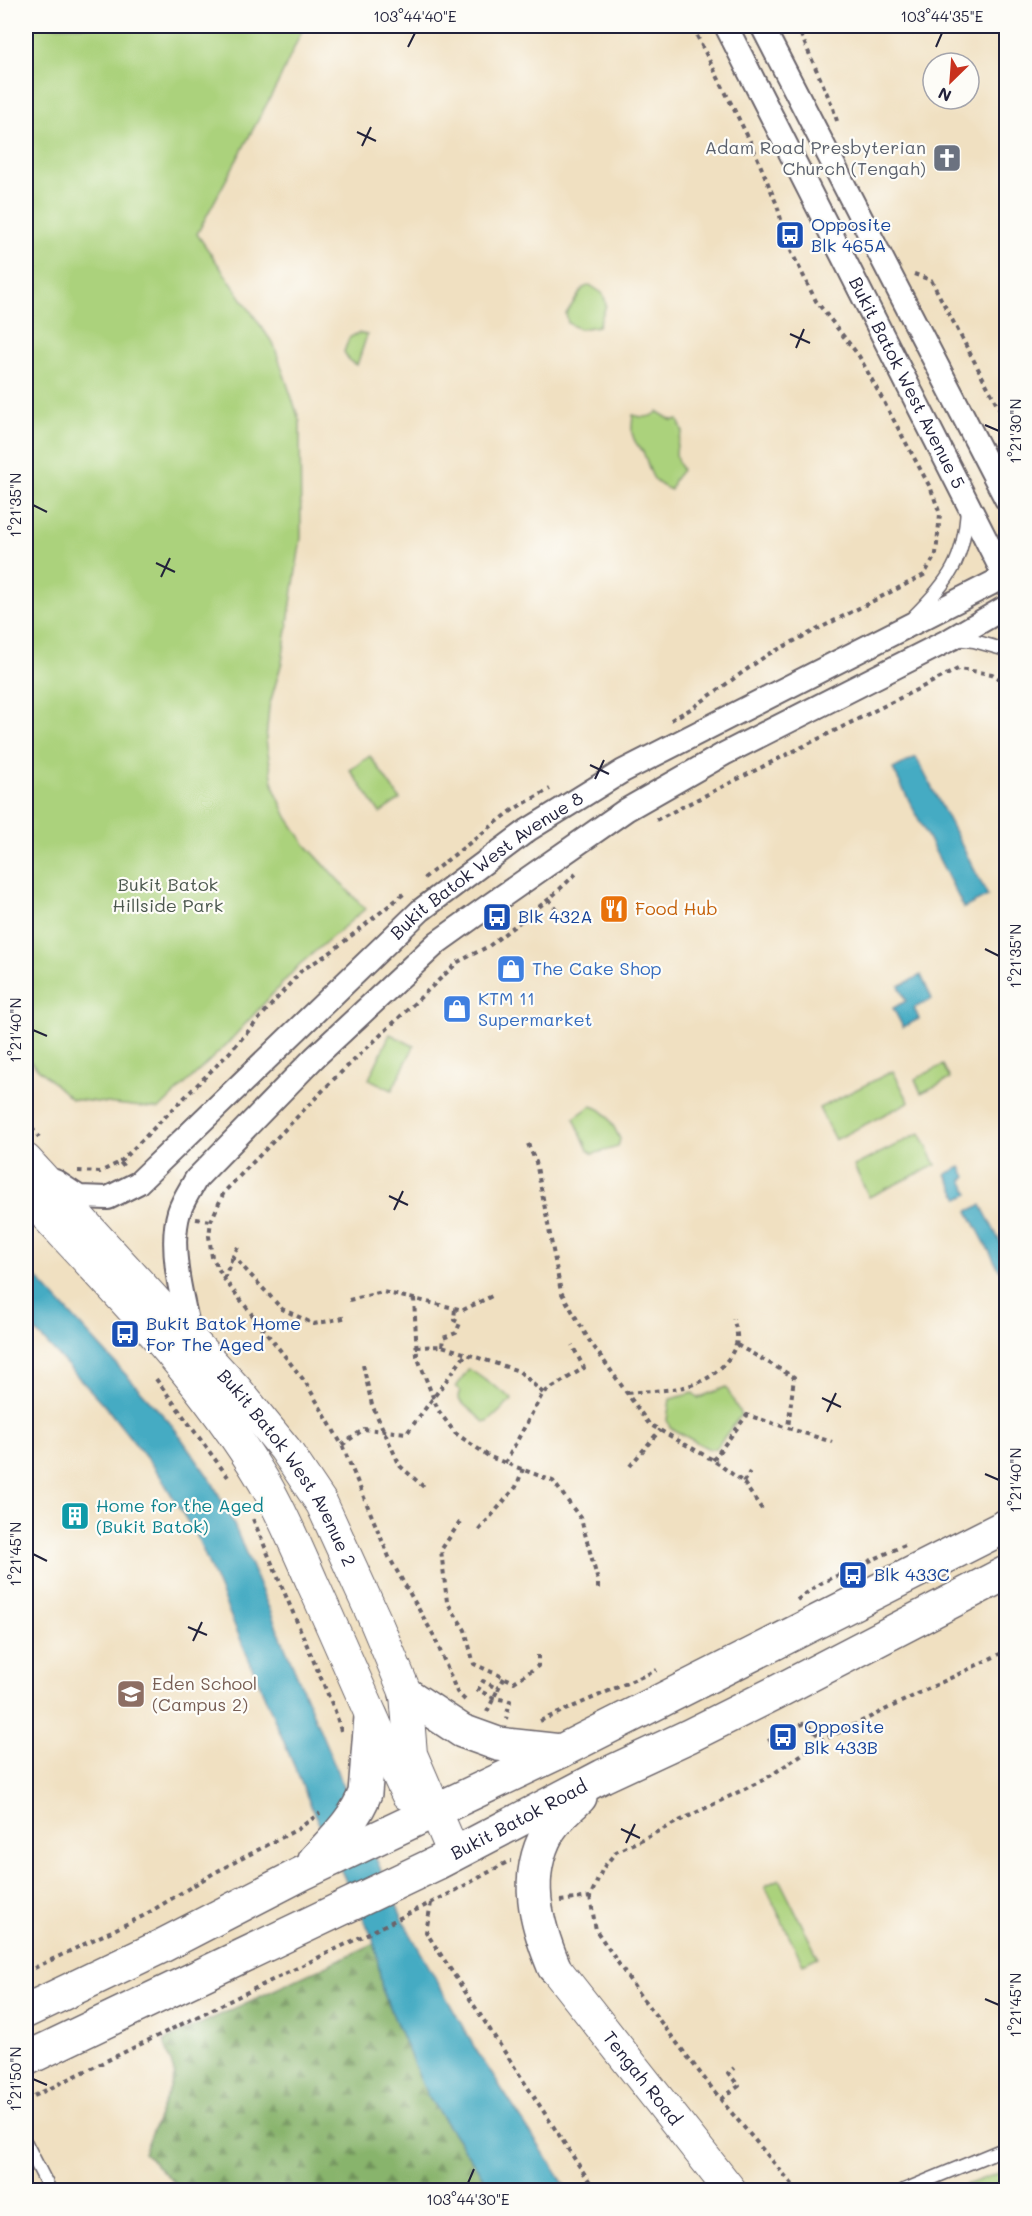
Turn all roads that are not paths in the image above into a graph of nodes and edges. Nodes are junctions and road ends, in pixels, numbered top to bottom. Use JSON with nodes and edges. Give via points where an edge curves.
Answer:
{"nodes":[{"id":1,"x":726,"y":26,"type":"edge"},
{"id":2,"x":762,"y":26,"type":"edge"},
{"id":3,"x":988,"y":463,"type":"junction"},
{"id":4,"x":1006,"y":480,"type":"edge"},
{"id":5,"x":1006,"y":499,"type":"edge"},
{"id":6,"x":968,"y":502,"type":"junction"},
{"id":7,"x":1006,"y":577,"type":"edge"},
{"id":8,"x":1006,"y":606,"type":"edge"},
{"id":9,"x":899,"y":632,"type":"junction"},
{"id":10,"x":951,"y":639,"type":"junction"},
{"id":11,"x":1006,"y":650,"type":"edge"},
{"id":12,"x":465,"y":878,"type":"junction"},
{"id":13,"x":487,"y":907,"type":"junction"},
{"id":14,"x":27,"y":1162,"type":"edge"},
{"id":15,"x":26,"y":1194,"type":"edge"},
{"id":16,"x":192,"y":1340,"type":"junction"},
{"id":17,"x":1006,"y":1526,"type":"edge"},
{"id":18,"x":1006,"y":1573,"type":"edge"},
{"id":19,"x":365,"y":1598,"type":"junction"},
{"id":20,"x":322,"y":1602,"type":"junction"},
{"id":21,"x":406,"y":1694,"type":"junction"},
{"id":22,"x":370,"y":1717,"type":"junction"},
{"id":23,"x":561,"y":1751,"type":"junction"},
{"id":24,"x":603,"y":1776,"type":"junction"},
{"id":25,"x":426,"y":1814,"type":"junction"},
{"id":26,"x":446,"y":1858,"type":"junction"},
{"id":27,"x":301,"y":1875,"type":"junction"},
{"id":28,"x":554,"y":1967,"type":"joint"},
{"id":29,"x":26,"y":2011,"type":"edge"},
{"id":30,"x":26,"y":2058,"type":"edge"},
{"id":31,"x":26,"y":2143,"type":"edge"},
{"id":32,"x":1006,"y":2148,"type":"edge"},
{"id":33,"x":50,"y":2190,"type":"edge"},
{"id":34,"x":730,"y":2190,"type":"edge"},
{"id":35,"x":904,"y":2190,"type":"edge"}],
"edges":[{"from":1,"to":6,"type":"street","name":"Bukit Batok West Avenue 5"},
{"from":2,"to":3,"type":"street","name":"Bukit Batok West Avenue 5"},
{"from":3,"to":4,"type":"lane"},
{"from":3,"to":5,"type":"street","name":"Bukit Batok West Avenue 5"},
{"from":6,"to":7,"type":"street","name":"Bukit Batok West Avenue 5"},
{"from":6,"to":9,"type":"lane","via":[[966,535],[952,573]]},
{"from":7,"to":9,"type":"street","name":"Bukit Batok West Avenue 8"},
{"from":8,"to":10,"type":"street","name":"Bukit Batok West Avenue 8"},
{"from":9,"to":12,"type":"street","name":"Bukit Batok West Avenue 8","via":[[623,771],[528,830]]},
{"from":10,"to":11,"type":"lane"},
{"from":10,"to":13,"type":"street","name":"Bukit Batok West Avenue 8","via":[[724,754],[636,804]]},
{"from":12,"to":13,"type":"street","via":[[460,891],[464,901],[473,907]]},
{"from":12,"to":14,"type":"street","name":"Bukit Batok West Avenue 8","via":[[421,910],[138,1183],[108,1198],[79,1197]]},
{"from":13,"to":16,"type":"street","name":"Bukit Batok West Avenue 8","via":[[438,942],[314,1058],[196,1179],[178,1215],[175,1259]]},
{"from":14,"to":16,"type":"main road","name":"Bukit Batok West Avenue 2"},
{"from":15,"to":20,"type":"main road","name":"Bukit Batok West Avenue 2","via":[[214,1405],[264,1481]]},
{"from":16,"to":19,"type":"main road","name":"Bukit Batok West Avenue 2","via":[[285,1449],[322,1504]]},
{"from":17,"to":23,"type":"main road"},
{"from":18,"to":24,"type":"main road","name":"Bukit Batok Road","via":[[775,1693]]},
{"from":19,"to":20,"type":"main road","name":"Bukit Batok West Avenue 2","via":[[362,1612],[346,1622],[333,1616]]},
{"from":19,"to":21,"type":"main road","name":"Bukit Batok West Avenue 2"},
{"from":20,"to":22,"type":"main road","name":"Bukit Batok West Avenue 2"},
{"from":21,"to":23,"type":"main road","via":[[462,1731],[498,1744]]},
{"from":21,"to":25,"type":"main road","name":"Bukit Batok West Avenue 2","via":[[411,1754]]},
{"from":22,"to":25,"type":"main road","name":"Bukit Batok West Avenue 2"},
{"from":22,"to":27,"type":"main road","via":[[361,1804],[346,1827]]},
{"from":23,"to":25,"type":"main road"},
{"from":24,"to":26,"type":"main road","name":"Bukit Batok Road"},
{"from":24,"to":28,"type":"main road","via":[[555,1822],[540,1851],[534,1906]]},
{"from":25,"to":26,"type":"main road","name":"Bukit Batok West Avenue 2"},
{"from":25,"to":27,"type":"main road"},
{"from":26,"to":30,"type":"main road","name":"Bukit Batok Road"},
{"from":27,"to":29,"type":"main road"},
{"from":28,"to":34,"type":"main road","name":"Tengah Road"},
{"from":31,"to":33,"type":"lane"},
{"from":32,"to":35,"type":"lane"}]}
